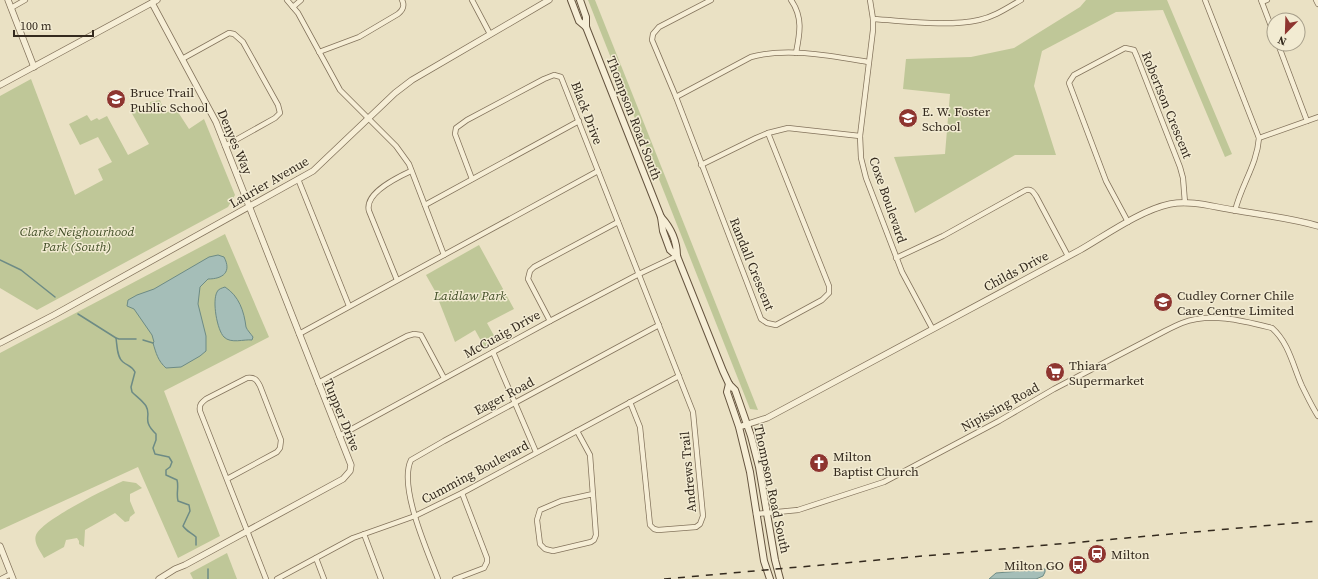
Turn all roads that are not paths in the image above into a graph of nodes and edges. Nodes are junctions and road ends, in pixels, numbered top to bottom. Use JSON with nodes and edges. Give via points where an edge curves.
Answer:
{"nodes":[{"id":1,"x":8,"y":0,"type":"edge"},
{"id":2,"x":25,"y":0,"type":"edge"},
{"id":3,"x":287,"y":0,"type":"edge"},
{"id":4,"x":301,"y":0,"type":"edge"},
{"id":5,"x":402,"y":0,"type":"edge"},
{"id":6,"x":472,"y":0,"type":"edge"},
{"id":7,"x":549,"y":0,"type":"edge"},
{"id":8,"x":571,"y":0,"type":"edge"},
{"id":9,"x":580,"y":0,"type":"edge"},
{"id":10,"x":711,"y":0,"type":"edge"},
{"id":11,"x":790,"y":0,"type":"edge"},
{"id":12,"x":870,"y":0,"type":"edge"},
{"id":13,"x":1021,"y":0,"type":"edge"},
{"id":14,"x":1205,"y":0,"type":"edge"},
{"id":15,"x":1268,"y":0,"type":"edge"},
{"id":16,"x":1316,"y":0,"type":"edge"},
{"id":17,"x":155,"y":1,"type":"edge"},
{"id":18,"x":1261,"y":1,"type":"edge"},
{"id":19,"x":1318,"y":4,"type":"edge"},
{"id":20,"x":11,"y":8,"type":"junction"},
{"id":21,"x":293,"y":8,"type":"junction"},
{"id":22,"x":1266,"y":14,"type":"edge"},
{"id":23,"x":873,"y":19,"type":"junction"},
{"id":24,"x":586,"y":27,"type":"junction"},
{"id":25,"x":490,"y":34,"type":"junction"},
{"id":26,"x":319,"y":52,"type":"junction"},
{"id":27,"x":1281,"y":52,"type":"edge"},
{"id":28,"x":796,"y":53,"type":"junction"},
{"id":29,"x":182,"y":58,"type":"junction"},
{"id":30,"x":868,"y":62,"type":"junction"},
{"id":31,"x":34,"y":67,"type":"junction"},
{"id":32,"x":0,"y":85,"type":"edge"},
{"id":33,"x":676,"y":96,"type":"junction"},
{"id":34,"x":1318,"y":117,"type":"edge"},
{"id":35,"x":369,"y":119,"type":"junction"},
{"id":36,"x":579,"y":121,"type":"junction"},
{"id":37,"x":1307,"y":121,"type":"junction"},
{"id":38,"x":768,"y":133,"type":"junction"},
{"id":39,"x":860,"y":136,"type":"junction"},
{"id":40,"x":1259,"y":138,"type":"junction"},
{"id":41,"x":225,"y":146,"type":"junction"},
{"id":42,"x":701,"y":165,"type":"junction"},
{"id":43,"x":411,"y":170,"type":"junction"},
{"id":44,"x":598,"y":171,"type":"junction"},
{"id":45,"x":298,"y":179,"type":"junction"},
{"id":46,"x":472,"y":179,"type":"junction"},
{"id":47,"x":1185,"y":203,"type":"junction"},
{"id":48,"x":425,"y":205,"type":"junction"},
{"id":49,"x":249,"y":206,"type":"junction"},
{"id":50,"x":1235,"y":211,"type":"junction"},
{"id":51,"x":618,"y":222,"type":"junction"},
{"id":52,"x":1128,"y":222,"type":"junction"},
{"id":53,"x":1318,"y":226,"type":"edge"},
{"id":54,"x":444,"y":255,"type":"junction"},
{"id":55,"x":677,"y":256,"type":"junction"},
{"id":56,"x":1068,"y":256,"type":"junction"},
{"id":57,"x":896,"y":258,"type":"junction"},
{"id":58,"x":639,"y":274,"type":"junction"},
{"id":59,"x":397,"y":280,"type":"junction"},
{"id":60,"x":349,"y":306,"type":"junction"},
{"id":61,"x":550,"y":321,"type":"junction"},
{"id":62,"x":659,"y":325,"type":"junction"},
{"id":63,"x":932,"y":328,"type":"junction"},
{"id":64,"x":299,"y":334,"type":"junction"},
{"id":65,"x":0,"y":343,"type":"edge"},
{"id":66,"x":494,"y":352,"type":"junction"},
{"id":67,"x":679,"y":376,"type":"junction"},
{"id":68,"x":444,"y":378,"type":"junction"},
{"id":69,"x":318,"y":383,"type":"junction"},
{"id":70,"x":729,"y":384,"type":"junction"},
{"id":71,"x":630,"y":402,"type":"junction"},
{"id":72,"x":515,"y":403,"type":"junction"},
{"id":73,"x":1318,"y":416,"type":"edge"},
{"id":74,"x":748,"y":425,"type":"junction"},
{"id":75,"x":739,"y":427,"type":"junction"},
{"id":76,"x":577,"y":431,"type":"junction"},
{"id":77,"x":339,"y":436,"type":"junction"},
{"id":78,"x":536,"y":452,"type":"junction"},
{"id":79,"x":227,"y":479,"type":"junction"},
{"id":80,"x":462,"y":493,"type":"junction"},
{"id":81,"x":593,"y":494,"type":"junction"},
{"id":82,"x":756,"y":514,"type":"junction"},
{"id":83,"x":767,"y":514,"type":"junction"},
{"id":84,"x":415,"y":516,"type":"junction"},
{"id":85,"x":247,"y":531,"type":"junction"},
{"id":86,"x":364,"y":534,"type":"junction"},
{"id":87,"x":0,"y":546,"type":"edge"},
{"id":88,"x":316,"y":558,"type":"junction"},
{"id":89,"x":12,"y":576,"type":"edge"},
{"id":90,"x":1,"y":579,"type":"edge"},
{"id":91,"x":159,"y":579,"type":"edge"},
{"id":92,"x":266,"y":579,"type":"edge"},
{"id":93,"x":277,"y":579,"type":"edge"},
{"id":94,"x":324,"y":579,"type":"edge"},
{"id":95,"x":381,"y":579,"type":"edge"},
{"id":96,"x":438,"y":579,"type":"edge"},
{"id":97,"x":455,"y":579,"type":"edge"},
{"id":98,"x":770,"y":579,"type":"edge"},
{"id":99,"x":780,"y":579,"type":"edge"}],
"edges":[{"from":1,"to":20,"type":"street"},
{"from":2,"to":20,"type":"street"},
{"from":3,"to":21,"type":"street"},
{"from":4,"to":21,"type":"street"},
{"from":5,"to":26,"type":"street","via":[[403,9],[398,14],[358,37]]},
{"from":6,"to":25,"type":"street"},
{"from":7,"to":25,"type":"street","name":"Laurier Avenue"},
{"from":8,"to":24,"type":"main road","name":"Thompson Road South","via":[[579,21]]},
{"from":9,"to":24,"type":"main road","name":"Thompson Road South","via":[[586,17]]},
{"from":10,"to":33,"type":"street","name":"Randall Crescent","via":[[660,27],[653,34],[654,46]]},
{"from":11,"to":28,"type":"street","via":[[798,12],[799,20]]},
{"from":12,"to":23,"type":"street","name":"Coxe Boulevard"},
{"from":13,"to":23,"type":"street","via":[[979,20],[942,22]]},
{"from":14,"to":40,"type":"street"},
{"from":15,"to":18,"type":"street"},
{"from":16,"to":19,"type":"street"},
{"from":17,"to":29,"type":"street","name":"Denyes Way"},
{"from":17,"to":31,"type":"street"},
{"from":18,"to":22,"type":"street"},
{"from":20,"to":31,"type":"street"},
{"from":21,"to":26,"type":"street"},
{"from":23,"to":30,"type":"street","name":"Coxe Boulevard"},
{"from":24,"to":55,"type":"main road","name":"Thompson Road South","via":[[661,217],[670,250]]},
{"from":25,"to":35,"type":"street","name":"Laurier Avenue","via":[[412,80],[394,93]]},
{"from":26,"to":35,"type":"street","via":[[340,90]]},
{"from":27,"to":37,"type":"street"},
{"from":28,"to":30,"type":"street"},
{"from":28,"to":33,"type":"street","via":[[764,53],[751,57]]},
{"from":29,"to":41,"type":"street","name":"Denyes Way","via":[[216,122]]},
{"from":29,"to":41,"type":"street","via":[[229,33],[234,34],[248,49],[278,105],[280,113],[275,118]]},
{"from":30,"to":39,"type":"street","name":"Coxe Boulevard"},
{"from":31,"to":32,"type":"street"},
{"from":33,"to":42,"type":"street","name":"Randall Crescent"},
{"from":34,"to":37,"type":"street"},
{"from":35,"to":43,"type":"street","via":[[400,152]]},
{"from":35,"to":45,"type":"street","name":"Laurier Avenue","via":[[313,171]]},
{"from":36,"to":44,"type":"street","name":"Black Drive"},
{"from":36,"to":46,"type":"street"},
{"from":36,"to":46,"type":"street","name":"Black Drive","via":[[561,77],[554,75],[537,82],[456,128],[455,134]]},
{"from":37,"to":40,"type":"street"},
{"from":38,"to":39,"type":"street","via":[[788,128]]},
{"from":38,"to":42,"type":"street"},
{"from":38,"to":42,"type":"street","name":"Randall Crescent","via":[[829,286],[829,293],[822,300],[776,325],[767,324],[761,319]]},
{"from":39,"to":57,"type":"street","name":"Coxe Boulevard","via":[[861,158],[866,178]]},
{"from":40,"to":50,"type":"street","via":[[1257,157]]},
{"from":41,"to":49,"type":"street","name":"Denyes Way"},
{"from":43,"to":48,"type":"street"},
{"from":43,"to":59,"type":"street","via":[[389,182],[368,204]]},
{"from":44,"to":51,"type":"street","name":"Black Drive"},
{"from":44,"to":54,"type":"street"},
{"from":45,"to":49,"type":"street","name":"Laurier Avenue"},
{"from":45,"to":60,"type":"street"},
{"from":46,"to":48,"type":"street"},
{"from":47,"to":50,"type":"street","name":"Childs Drive"},
{"from":47,"to":52,"type":"street","name":"Childs Drive","via":[[1157,208]]},
{"from":47,"to":52,"type":"street","name":"Robertson Crescent","via":[[1180,167],[1136,54],[1134,50],[1125,48],[1074,76],[1069,84],[1106,181]]},
{"from":48,"to":54,"type":"street"},
{"from":49,"to":64,"type":"street","name":"Tupper Drive"},
{"from":49,"to":65,"type":"street","name":"Laurier Avenue"},
{"from":50,"to":53,"type":"street","name":"Childs Drive","via":[[1298,220]]},
{"from":51,"to":58,"type":"street","name":"Black Drive"},
{"from":51,"to":61,"type":"street","via":[[530,271],[528,279]]},
{"from":52,"to":56,"type":"street","name":"Childs Drive"},
{"from":54,"to":59,"type":"street"},
{"from":55,"to":58,"type":"street","name":"McCuaig Drive"},
{"from":55,"to":70,"type":"main road","name":"Thompson Road South"},
{"from":56,"to":57,"type":"street","via":[[1036,196],[1032,191],[1026,190],[943,236]]},
{"from":56,"to":63,"type":"street","name":"Childs Drive"},
{"from":57,"to":63,"type":"street","name":"Coxe Boulevard","via":[[909,288]]},
{"from":58,"to":61,"type":"street","name":"McCuaig Drive"},
{"from":58,"to":62,"type":"street","name":"Andrews Trail"},
{"from":59,"to":60,"type":"street"},
{"from":60,"to":64,"type":"street"},
{"from":61,"to":66,"type":"street","name":"McCuaig Drive"},
{"from":62,"to":67,"type":"street","name":"Andrews Trail"},
{"from":62,"to":72,"type":"street","name":"Eager Road"},
{"from":63,"to":74,"type":"street","name":"Childs Drive","via":[[767,418]]},
{"from":64,"to":69,"type":"street","name":"Tupper Drive"},
{"from":66,"to":68,"type":"street","name":"McCuaig Drive"},
{"from":66,"to":72,"type":"street"},
{"from":67,"to":71,"type":"street","name":"Cumming Boulevard"},
{"from":67,"to":71,"type":"street","name":"Andrews Trail","via":[[693,412],[703,516],[696,527],[658,530],[650,525],[640,427]]},
{"from":68,"to":69,"type":"street","via":[[421,335],[414,334]]},
{"from":68,"to":77,"type":"street","name":"McCuaig Drive"},
{"from":69,"to":77,"type":"street","name":"Tupper Drive"},
{"from":70,"to":74,"type":"main road","name":"Thompson Road South","via":[[735,390]]},
{"from":70,"to":75,"type":"main road","name":"Thompson Road South","via":[[727,392]]},
{"from":71,"to":76,"type":"street","name":"Cumming Boulevard"},
{"from":72,"to":78,"type":"street"},
{"from":72,"to":84,"type":"street","name":"Eager Road","via":[[411,460],[408,470],[409,498]]},
{"from":73,"to":83,"type":"street","name":"Nipissing Road","via":[[1302,386],[1289,352],[1272,328],[1227,319],[1199,319],[1165,331],[884,482],[798,510]]},
{"from":74,"to":75,"type":"street","name":"Childs Drive"},
{"from":74,"to":83,"type":"main road","name":"Thompson Road South"},
{"from":75,"to":82,"type":"main road","name":"Thompson Road South","via":[[750,472]]},
{"from":76,"to":78,"type":"street","name":"Cumming Boulevard"},
{"from":76,"to":81,"type":"street","via":[[590,455]]},
{"from":77,"to":85,"type":"street","name":"Tupper Drive","via":[[351,465],[347,475]]},
{"from":78,"to":80,"type":"street","name":"Cumming Boulevard"},
{"from":79,"to":79,"type":"street","via":[[280,448],[281,440],[254,378],[247,378],[212,396],[201,402],[199,407]]},
{"from":79,"to":85,"type":"street"},
{"from":80,"to":84,"type":"street","name":"Cumming Boulevard"},
{"from":80,"to":97,"type":"street","via":[[487,562],[484,568]]},
{"from":81,"to":81,"type":"street","via":[[561,501],[540,510],[537,520],[542,548],[553,551],[594,540],[596,535]]},
{"from":82,"to":83,"type":"street","name":"Nipissing Road"},
{"from":82,"to":98,"type":"main road","name":"Thompson Road South","via":[[764,561]]},
{"from":83,"to":99,"type":"main road","name":"Thompson Road South"},
{"from":84,"to":86,"type":"street","name":"Cumming Boulevard"},
{"from":84,"to":96,"type":"street"},
{"from":85,"to":91,"type":"street","name":"Tupper Drive"},
{"from":85,"to":92,"type":"street"},
{"from":86,"to":88,"type":"street","name":"Cumming Boulevard"},
{"from":86,"to":95,"type":"street"},
{"from":87,"to":89,"type":"street"},
{"from":88,"to":93,"type":"street","name":"Cumming Boulevard"},
{"from":88,"to":94,"type":"street"},
{"from":89,"to":90,"type":"street"}]}
